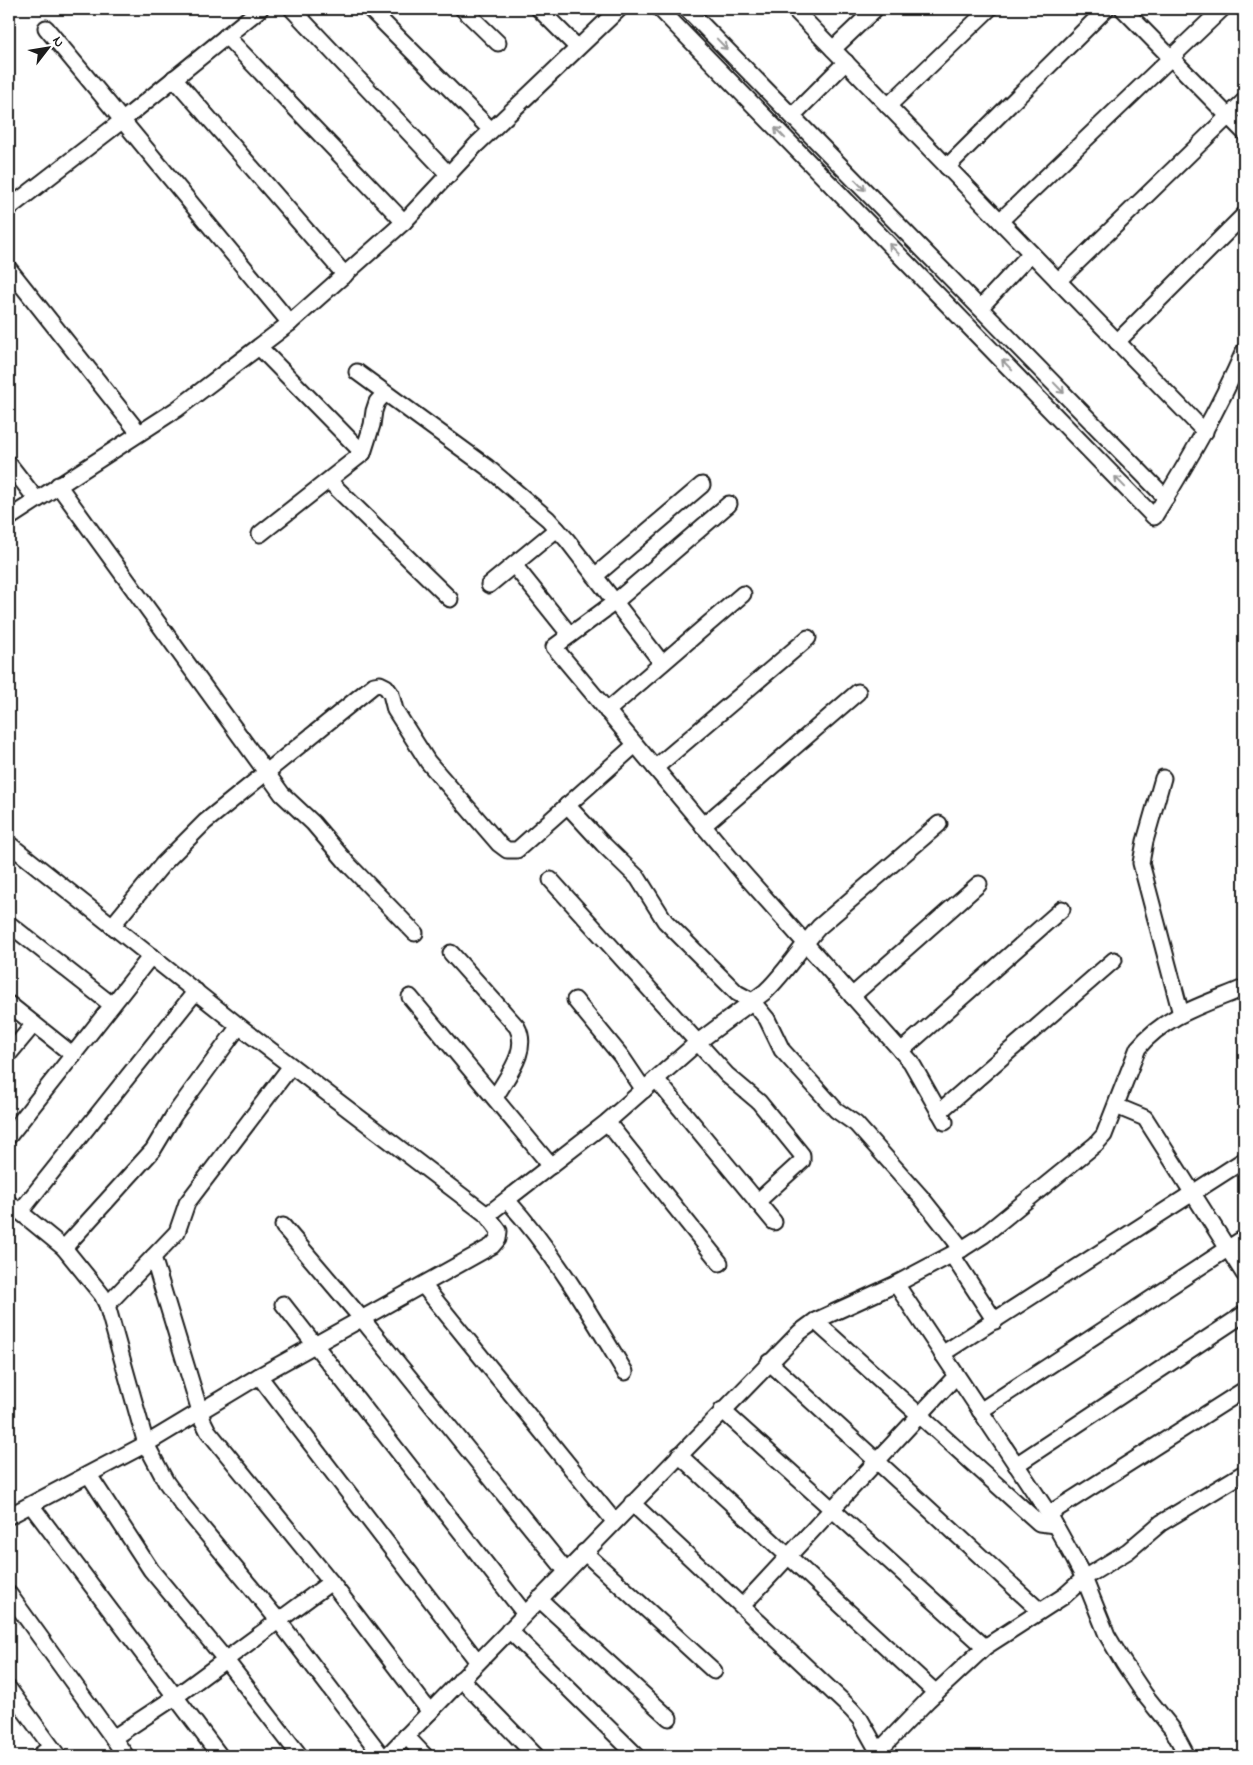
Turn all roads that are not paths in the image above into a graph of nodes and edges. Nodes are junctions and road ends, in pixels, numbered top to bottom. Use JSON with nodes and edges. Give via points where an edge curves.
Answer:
{"nodes":[{"id":1,"x":260,"y":9,"type":"edge"},
{"id":2,"x":292,"y":9,"type":"edge"},
{"id":3,"x":370,"y":9,"type":"edge"},
{"id":4,"x":463,"y":9,"type":"edge"},
{"id":5,"x":539,"y":9,"type":"edge"},
{"id":6,"x":619,"y":9,"type":"edge"},
{"id":7,"x":660,"y":9,"type":"edge"},
{"id":8,"x":687,"y":9,"type":"edge"},
{"id":9,"x":794,"y":9,"type":"edge"},
{"id":10,"x":875,"y":9,"type":"edge"},
{"id":11,"x":989,"y":9,"type":"edge"},
{"id":12,"x":1106,"y":9,"type":"edge"},
{"id":13,"x":1123,"y":9,"type":"edge"},
{"id":14,"x":1222,"y":9,"type":"edge"},
{"id":15,"x":46,"y":28,"type":"dead end"},
{"id":16,"x":226,"y":36,"type":"junction"},
{"id":17,"x":498,"y":43,"type":"dead end"},
{"id":18,"x":577,"y":48,"type":"junction"},
{"id":19,"x":833,"y":49,"type":"junction"},
{"id":20,"x":1171,"y":58,"type":"junction"},
{"id":21,"x":846,"y":62,"type":"junction"},
{"id":22,"x":174,"y":78,"type":"junction"},
{"id":23,"x":1244,"y":101,"type":"edge"},
{"id":24,"x":888,"y":106,"type":"junction"},
{"id":25,"x":792,"y":116,"type":"junction"},
{"id":26,"x":1228,"y":116,"type":"junction"},
{"id":27,"x":123,"y":120,"type":"junction"},
{"id":28,"x":491,"y":130,"type":"junction"},
{"id":29,"x":1244,"y":132,"type":"edge"},
{"id":30,"x":842,"y":167,"type":"junction"},
{"id":31,"x":947,"y":167,"type":"junction"},
{"id":32,"x":449,"y":175,"type":"junction"},
{"id":33,"x":828,"y":182,"type":"junction"},
{"id":34,"x":9,"y":208,"type":"edge"},
{"id":35,"x":1244,"y":215,"type":"edge"},
{"id":36,"x":1000,"y":221,"type":"junction"},
{"id":37,"x":404,"y":222,"type":"junction"},
{"id":38,"x":1031,"y":253,"type":"junction"},
{"id":39,"x":9,"y":269,"type":"edge"},
{"id":40,"x":345,"y":275,"type":"junction"},
{"id":41,"x":1058,"y":281,"type":"junction"},
{"id":42,"x":980,"y":308,"type":"junction"},
{"id":43,"x":290,"y":322,"type":"junction"},
{"id":44,"x":994,"y":322,"type":"junction"},
{"id":45,"x":980,"y":338,"type":"junction"},
{"id":46,"x":1117,"y":342,"type":"junction"},
{"id":47,"x":259,"y":347,"type":"junction"},
{"id":48,"x":1244,"y":351,"type":"edge"},
{"id":49,"x":357,"y":372,"type":"dead end"},
{"id":50,"x":385,"y":393,"type":"junction"},
{"id":51,"x":1205,"y":432,"type":"junction"},
{"id":52,"x":139,"y":433,"type":"junction"},
{"id":53,"x":363,"y":453,"type":"junction"},
{"id":54,"x":9,"y":464,"type":"edge"},
{"id":55,"x":329,"y":481,"type":"junction"},
{"id":56,"x":58,"y":485,"type":"junction"},
{"id":57,"x":702,"y":485,"type":"dead end"},
{"id":58,"x":1166,"y":498,"type":"junction"},
{"id":59,"x":36,"y":499,"type":"junction"},
{"id":60,"x":729,"y":504,"type":"dead end"},
{"id":61,"x":9,"y":518,"type":"edge"},
{"id":62,"x":557,"y":529,"type":"junction"},
{"id":63,"x":260,"y":534,"type":"dead end"},
{"id":64,"x":514,"y":565,"type":"junction"},
{"id":65,"x":595,"y":576,"type":"junction"},
{"id":66,"x":490,"y":585,"type":"dead end"},
{"id":67,"x":744,"y":594,"type":"dead end"},
{"id":68,"x":450,"y":599,"type":"dead end"},
{"id":69,"x":615,"y":602,"type":"junction"},
{"id":70,"x":570,"y":635,"type":"junction"},
{"id":71,"x":808,"y":638,"type":"dead end"},
{"id":72,"x":662,"y":663,"type":"junction"},
{"id":73,"x":858,"y":692,"type":"dead end"},
{"id":74,"x":607,"y":711,"type":"junction"},
{"id":75,"x":636,"y":745,"type":"junction"},
{"id":76,"x":655,"y":768,"type":"junction"},
{"id":77,"x":267,"y":772,"type":"junction"},
{"id":78,"x":1163,"y":778,"type":"dead end"},
{"id":79,"x":567,"y":805,"type":"junction"},
{"id":80,"x":939,"y":824,"type":"dead end"},
{"id":81,"x":703,"y":826,"type":"junction"},
{"id":82,"x":9,"y":844,"type":"edge"},
{"id":83,"x":551,"y":880,"type":"dead end"},
{"id":84,"x":979,"y":884,"type":"dead end"},
{"id":85,"x":1062,"y":909,"type":"dead end"},
{"id":86,"x":9,"y":924,"type":"edge"},
{"id":87,"x":112,"y":926,"type":"junction"},
{"id":88,"x":415,"y":932,"type":"dead end"},
{"id":89,"x":804,"y":943,"type":"junction"},
{"id":90,"x":451,"y":953,"type":"dead end"},
{"id":91,"x":151,"y":956,"type":"junction"},
{"id":92,"x":1114,"y":960,"type":"dead end"},
{"id":93,"x":1244,"y":988,"type":"edge"},
{"id":94,"x":196,"y":991,"type":"junction"},
{"id":95,"x":852,"y":996,"type":"junction"},
{"id":96,"x":410,"y":997,"type":"dead end"},
{"id":97,"x":575,"y":1000,"type":"dead end"},
{"id":98,"x":752,"y":1001,"type":"junction"},
{"id":99,"x":9,"y":1004,"type":"edge"},
{"id":100,"x":112,"y":1006,"type":"junction"},
{"id":101,"x":1181,"y":1014,"type":"junction"},
{"id":102,"x":34,"y":1024,"type":"junction"},
{"id":103,"x":239,"y":1026,"type":"junction"},
{"id":104,"x":698,"y":1042,"type":"junction"},
{"id":105,"x":901,"y":1051,"type":"junction"},
{"id":106,"x":9,"y":1054,"type":"edge"},
{"id":107,"x":73,"y":1055,"type":"junction"},
{"id":108,"x":291,"y":1066,"type":"junction"},
{"id":109,"x":656,"y":1079,"type":"junction"},
{"id":110,"x":644,"y":1090,"type":"junction"},
{"id":111,"x":494,"y":1098,"type":"junction"},
{"id":112,"x":1116,"y":1106,"type":"junction"},
{"id":113,"x":608,"y":1122,"type":"junction"},
{"id":114,"x":9,"y":1136,"type":"edge"},
{"id":115,"x":1244,"y":1160,"type":"edge"},
{"id":116,"x":551,"y":1166,"type":"junction"},
{"id":117,"x":1192,"y":1193,"type":"junction"},
{"id":118,"x":507,"y":1200,"type":"junction"},
{"id":119,"x":758,"y":1202,"type":"junction"},
{"id":120,"x":14,"y":1207,"type":"edge"},
{"id":121,"x":487,"y":1215,"type":"junction"},
{"id":122,"x":774,"y":1222,"type":"dead end"},
{"id":123,"x":283,"y":1226,"type":"dead end"},
{"id":124,"x":1244,"y":1238,"type":"edge"},
{"id":125,"x":64,"y":1248,"type":"junction"},
{"id":126,"x":1227,"y":1248,"type":"junction"},
{"id":127,"x":957,"y":1252,"type":"junction"},
{"id":128,"x":153,"y":1257,"type":"junction"},
{"id":129,"x":720,"y":1263,"type":"dead end"},
{"id":130,"x":1244,"y":1274,"type":"edge"},
{"id":131,"x":896,"y":1284,"type":"junction"},
{"id":132,"x":423,"y":1285,"type":"junction"},
{"id":133,"x":283,"y":1304,"type":"dead end"},
{"id":134,"x":107,"y":1305,"type":"junction"},
{"id":135,"x":1244,"y":1314,"type":"edge"},
{"id":136,"x":362,"y":1319,"type":"junction"},
{"id":137,"x":815,"y":1321,"type":"junction"},
{"id":138,"x":995,"y":1321,"type":"junction"},
{"id":139,"x":315,"y":1345,"type":"junction"},
{"id":140,"x":942,"y":1354,"type":"junction"},
{"id":141,"x":769,"y":1362,"type":"junction"},
{"id":142,"x":625,"y":1372,"type":"dead end"},
{"id":143,"x":259,"y":1376,"type":"junction"},
{"id":144,"x":956,"y":1376,"type":"junction"},
{"id":145,"x":1244,"y":1390,"type":"edge"},
{"id":146,"x":722,"y":1410,"type":"junction"},
{"id":147,"x":200,"y":1411,"type":"junction"},
{"id":148,"x":980,"y":1411,"type":"junction"},
{"id":149,"x":919,"y":1415,"type":"junction"},
{"id":150,"x":146,"y":1444,"type":"junction"},
{"id":151,"x":679,"y":1455,"type":"junction"},
{"id":152,"x":877,"y":1461,"type":"junction"},
{"id":153,"x":1016,"y":1465,"type":"junction"},
{"id":154,"x":1244,"y":1472,"type":"edge"},
{"id":155,"x":89,"y":1475,"type":"junction"},
{"id":156,"x":632,"y":1503,"type":"junction"},
{"id":157,"x":31,"y":1505,"type":"junction"},
{"id":158,"x":832,"y":1509,"type":"junction"},
{"id":159,"x":9,"y":1516,"type":"edge"},
{"id":160,"x":1052,"y":1520,"type":"junction"},
{"id":161,"x":614,"y":1521,"type":"junction"},
{"id":162,"x":584,"y":1552,"type":"junction"},
{"id":163,"x":788,"y":1556,"type":"junction"},
{"id":164,"x":566,"y":1571,"type":"junction"},
{"id":165,"x":1084,"y":1578,"type":"junction"},
{"id":166,"x":331,"y":1582,"type":"junction"},
{"id":167,"x":9,"y":1594,"type":"edge"},
{"id":168,"x":539,"y":1599,"type":"junction"},
{"id":169,"x":742,"y":1606,"type":"junction"},
{"id":170,"x":1040,"y":1611,"type":"junction"},
{"id":171,"x":525,"y":1614,"type":"junction"},
{"id":172,"x":278,"y":1620,"type":"junction"},
{"id":173,"x":508,"y":1630,"type":"junction"},
{"id":174,"x":985,"y":1647,"type":"junction"},
{"id":175,"x":225,"y":1659,"type":"junction"},
{"id":176,"x":478,"y":1662,"type":"junction"},
{"id":177,"x":714,"y":1671,"type":"dead end"},
{"id":178,"x":462,"y":1679,"type":"junction"},
{"id":179,"x":9,"y":1689,"type":"edge"},
{"id":180,"x":936,"y":1693,"type":"junction"},
{"id":181,"x":175,"y":1697,"type":"junction"},
{"id":182,"x":430,"y":1712,"type":"junction"},
{"id":183,"x":669,"y":1718,"type":"dead end"},
{"id":184,"x":406,"y":1736,"type":"junction"},
{"id":185,"x":113,"y":1738,"type":"junction"},
{"id":186,"x":55,"y":1752,"type":"edge"},
{"id":187,"x":876,"y":1754,"type":"edge"},
{"id":188,"x":39,"y":1756,"type":"edge"},
{"id":189,"x":126,"y":1756,"type":"edge"},
{"id":190,"x":220,"y":1756,"type":"edge"},
{"id":191,"x":300,"y":1756,"type":"edge"},
{"id":192,"x":382,"y":1756,"type":"edge"},
{"id":193,"x":387,"y":1756,"type":"edge"},
{"id":194,"x":425,"y":1756,"type":"edge"},
{"id":195,"x":536,"y":1756,"type":"edge"},
{"id":196,"x":637,"y":1756,"type":"edge"},
{"id":197,"x":1187,"y":1756,"type":"edge"}],
"edges":[{"from":1,"to":16,"type":"street"},
{"from":2,"to":32,"type":"street"},
{"from":3,"to":28,"type":"street"},
{"from":4,"to":17,"type":"street"},
{"from":5,"to":18,"type":"street"},
{"from":6,"to":18,"type":"street"},
{"from":33,"to":7,"type":"street","one_way":true},
{"from":8,"to":25,"type":"street","one_way":true},
{"from":9,"to":19,"type":"street"},
{"from":10,"to":19,"type":"street"},
{"from":11,"to":24,"type":"street"},
{"from":12,"to":31,"type":"street"},
{"from":13,"to":20,"type":"street"},
{"from":14,"to":20,"type":"street"},
{"from":15,"to":27,"type":"street"},
{"from":16,"to":22,"type":"street"},
{"from":16,"to":37,"type":"street"},
{"from":18,"to":28,"type":"street"},
{"from":19,"to":21,"type":"street"},
{"from":20,"to":26,"type":"street"},
{"from":20,"to":36,"type":"street"},
{"from":21,"to":24,"type":"street"},
{"from":21,"to":25,"type":"street"},
{"from":22,"to":27,"type":"street"},
{"from":22,"to":40,"type":"street"},
{"from":23,"to":26,"type":"street"},
{"from":24,"to":31,"type":"street"},
{"from":25,"to":30,"type":"street"},
{"from":26,"to":29,"type":"street"},
{"from":26,"to":41,"type":"street"},
{"from":27,"to":34,"type":"street"},
{"from":27,"to":43,"type":"street"},
{"from":28,"to":32,"type":"street"},
{"from":30,"to":33,"type":"street"},
{"from":30,"to":42,"type":"street","one_way":true},
{"from":31,"to":36,"type":"street"},
{"from":32,"to":37,"type":"street"},
{"from":45,"to":33,"type":"street","one_way":true},
{"from":35,"to":46,"type":"street"},
{"from":36,"to":38,"type":"street"},
{"from":37,"to":40,"type":"street"},
{"from":38,"to":41,"type":"street"},
{"from":38,"to":42,"type":"street"},
{"from":39,"to":52,"type":"street"},
{"from":40,"to":43,"type":"street"},
{"from":41,"to":46,"type":"street"},
{"from":42,"to":44,"type":"street"},
{"from":43,"to":47,"type":"street"},
{"from":44,"to":45,"type":"street"},
{"from":44,"to":58,"type":"street","one_way":true},
{"from":58,"to":45,"type":"street","one_way":true,"via":[[1154,517]]},
{"from":46,"to":51,"type":"street"},
{"from":47,"to":52,"type":"street","via":[[177,409]]},
{"from":47,"to":53,"type":"street"},
{"from":48,"to":51,"type":"street"},
{"from":49,"to":50,"type":"street"},
{"from":50,"to":53,"type":"street","via":[[377,402]]},
{"from":50,"to":62,"type":"street","via":[[487,467]]},
{"from":51,"to":58,"type":"street"},
{"from":52,"to":56,"type":"street"},
{"from":53,"to":55,"type":"street"},
{"from":54,"to":59,"type":"street"},
{"from":55,"to":63,"type":"street"},
{"from":55,"to":68,"type":"street"},
{"from":56,"to":59,"type":"street"},
{"from":56,"to":77,"type":"street"},
{"from":57,"to":65,"type":"street"},
{"from":59,"to":61,"type":"street"},
{"from":60,"to":69,"type":"street"},
{"from":62,"to":64,"type":"street"},
{"from":62,"to":65,"type":"street"},
{"from":64,"to":66,"type":"street"},
{"from":64,"to":70,"type":"street"},
{"from":65,"to":69,"type":"street"},
{"from":67,"to":72,"type":"street"},
{"from":69,"to":70,"type":"street"},
{"from":69,"to":72,"type":"street"},
{"from":70,"to":74,"type":"street","via":[[554,647]]},
{"from":71,"to":76,"type":"street"},
{"from":72,"to":74,"type":"street"},
{"from":73,"to":81,"type":"street"},
{"from":74,"to":75,"type":"street"},
{"from":75,"to":76,"type":"street"},
{"from":75,"to":79,"type":"street"},
{"from":76,"to":81,"type":"street"},
{"from":77,"to":79,"type":"street","via":[[374,685],[380,684],[386,686],[391,694],[395,710],[428,762],[507,850],[517,850]]},
{"from":77,"to":87,"type":"street","via":[[182,844]]},
{"from":77,"to":88,"type":"street","via":[[282,794]]},
{"from":78,"to":101,"type":"street","via":[[1141,863]]},
{"from":79,"to":98,"type":"street","via":[[638,878],[666,921],[737,993]]},
{"from":80,"to":89,"type":"street","via":[[819,926]]},
{"from":81,"to":89,"type":"street"},
{"from":82,"to":87,"type":"street"},
{"from":83,"to":104,"type":"street"},
{"from":84,"to":95,"type":"street"},
{"from":85,"to":105,"type":"street"},
{"from":86,"to":100,"type":"street"},
{"from":87,"to":91,"type":"street"},
{"from":89,"to":95,"type":"street"},
{"from":89,"to":98,"type":"street","via":[[775,982]]},
{"from":90,"to":111,"type":"street","via":[[521,1034],[520,1054]]},
{"from":91,"to":94,"type":"street"},
{"from":91,"to":100,"type":"street"},
{"from":92,"to":105,"type":"street","via":[[942,1117],[911,1062]]},
{"from":93,"to":101,"type":"street"},
{"from":94,"to":103,"type":"street"},
{"from":94,"to":120,"type":"street"},
{"from":95,"to":105,"type":"street"},
{"from":96,"to":111,"type":"street"},
{"from":97,"to":110,"type":"street"},
{"from":98,"to":104,"type":"street"},
{"from":98,"to":127,"type":"street","via":[[766,1019],[782,1050],[836,1110],[856,1124],[920,1196]]},
{"from":99,"to":102,"type":"street"},
{"from":100,"to":107,"type":"street"},
{"from":101,"to":112,"type":"street","via":[[1157,1028],[1138,1048]]},
{"from":102,"to":106,"type":"street"},
{"from":102,"to":107,"type":"street"},
{"from":103,"to":108,"type":"street"},
{"from":103,"to":125,"type":"street","via":[[152,1150]]},
{"from":104,"to":109,"type":"street"},
{"from":104,"to":119,"type":"street","via":[[727,1075],[759,1102],[802,1155],[802,1161],[796,1168]]},
{"from":107,"to":114,"type":"street"},
{"from":108,"to":121,"type":"street"},
{"from":108,"to":128,"type":"street","via":[[186,1203],[177,1232]]},
{"from":109,"to":110,"type":"street"},
{"from":109,"to":119,"type":"street"},
{"from":110,"to":113,"type":"street"},
{"from":111,"to":116,"type":"street"},
{"from":112,"to":117,"type":"street","via":[[1145,1118]]},
{"from":112,"to":127,"type":"street","via":[[1104,1135],[1096,1144],[984,1235]]},
{"from":113,"to":116,"type":"street"},
{"from":113,"to":129,"type":"street"},
{"from":115,"to":117,"type":"street"},
{"from":116,"to":118,"type":"street"},
{"from":117,"to":126,"type":"street"},
{"from":117,"to":138,"type":"street"},
{"from":118,"to":121,"type":"street"},
{"from":118,"to":142,"type":"street","via":[[558,1264]]},
{"from":119,"to":122,"type":"street"},
{"from":120,"to":125,"type":"street"},
{"from":121,"to":132,"type":"street","via":[[499,1231],[492,1246]]},
{"from":123,"to":136,"type":"street"},
{"from":124,"to":126,"type":"street"},
{"from":125,"to":134,"type":"street","via":[[102,1294]]},
{"from":126,"to":130,"type":"street"},
{"from":126,"to":148,"type":"street"},
{"from":127,"to":131,"type":"street"},
{"from":127,"to":138,"type":"street"},
{"from":128,"to":134,"type":"street"},
{"from":128,"to":147,"type":"street"},
{"from":131,"to":137,"type":"street"},
{"from":131,"to":140,"type":"street"},
{"from":132,"to":136,"type":"street"},
{"from":132,"to":161,"type":"street"},
{"from":133,"to":139,"type":"street"},
{"from":134,"to":150,"type":"street"},
{"from":135,"to":153,"type":"street"},
{"from":136,"to":139,"type":"street"},
{"from":136,"to":164,"type":"street"},
{"from":137,"to":141,"type":"street"},
{"from":137,"to":149,"type":"street"},
{"from":138,"to":140,"type":"street"},
{"from":139,"to":143,"type":"street"},
{"from":139,"to":171,"type":"street"},
{"from":140,"to":144,"type":"street"},
{"from":141,"to":146,"type":"street"},
{"from":141,"to":152,"type":"street"},
{"from":143,"to":147,"type":"street"},
{"from":143,"to":176,"type":"street"},
{"from":144,"to":148,"type":"street"},
{"from":144,"to":149,"type":"street"},
{"from":145,"to":160,"type":"street"},
{"from":146,"to":151,"type":"street"},
{"from":146,"to":158,"type":"street"},
{"from":147,"to":150,"type":"street"},
{"from":147,"to":166,"type":"street","via":[[208,1431]]},
{"from":148,"to":153,"type":"street"},
{"from":149,"to":152,"type":"street"},
{"from":149,"to":160,"type":"street","via":[[1038,1524]]},
{"from":150,"to":155,"type":"street"},
{"from":150,"to":172,"type":"street","via":[[182,1504]]},
{"from":151,"to":156,"type":"street"},
{"from":151,"to":163,"type":"street"},
{"from":152,"to":158,"type":"street"},
{"from":152,"to":170,"type":"street"},
{"from":153,"to":160,"type":"street"},
{"from":154,"to":165,"type":"street","via":[[1161,1523],[1122,1555]]},
{"from":155,"to":157,"type":"street"},
{"from":155,"to":175,"type":"street","via":[[151,1570]]},
{"from":156,"to":161,"type":"street"},
{"from":156,"to":169,"type":"street"},
{"from":157,"to":159,"type":"street"},
{"from":157,"to":181,"type":"street"},
{"from":158,"to":163,"type":"street"},
{"from":158,"to":174,"type":"street"},
{"from":160,"to":165,"type":"street"},
{"from":161,"to":162,"type":"street"},
{"from":162,"to":164,"type":"street"},
{"from":162,"to":177,"type":"street"},
{"from":163,"to":169,"type":"street"},
{"from":163,"to":180,"type":"street"},
{"from":164,"to":168,"type":"street"},
{"from":165,"to":170,"type":"street"},
{"from":165,"to":197,"type":"street","via":[[1107,1635],[1122,1662],[1173,1730]]},
{"from":166,"to":172,"type":"street"},
{"from":166,"to":182,"type":"street"},
{"from":167,"to":185,"type":"street"},
{"from":168,"to":171,"type":"street"},
{"from":168,"to":183,"type":"street"},
{"from":169,"to":187,"type":"street","via":[[851,1709],[860,1719]]},
{"from":170,"to":174,"type":"street"},
{"from":171,"to":173,"type":"street"},
{"from":172,"to":175,"type":"street"},
{"from":172,"to":192,"type":"street"},
{"from":173,"to":176,"type":"street"},
{"from":173,"to":196,"type":"street"},
{"from":174,"to":180,"type":"street"},
{"from":175,"to":181,"type":"street"},
{"from":175,"to":191,"type":"street"},
{"from":176,"to":178,"type":"street"},
{"from":178,"to":182,"type":"street"},
{"from":178,"to":195,"type":"street"},
{"from":179,"to":186,"type":"street"},
{"from":180,"to":187,"type":"street"},
{"from":181,"to":185,"type":"street"},
{"from":181,"to":190,"type":"street"},
{"from":182,"to":184,"type":"street"},
{"from":184,"to":193,"type":"street"},
{"from":184,"to":194,"type":"street"},
{"from":185,"to":189,"type":"street"},
{"from":186,"to":188,"type":"street"}]}
